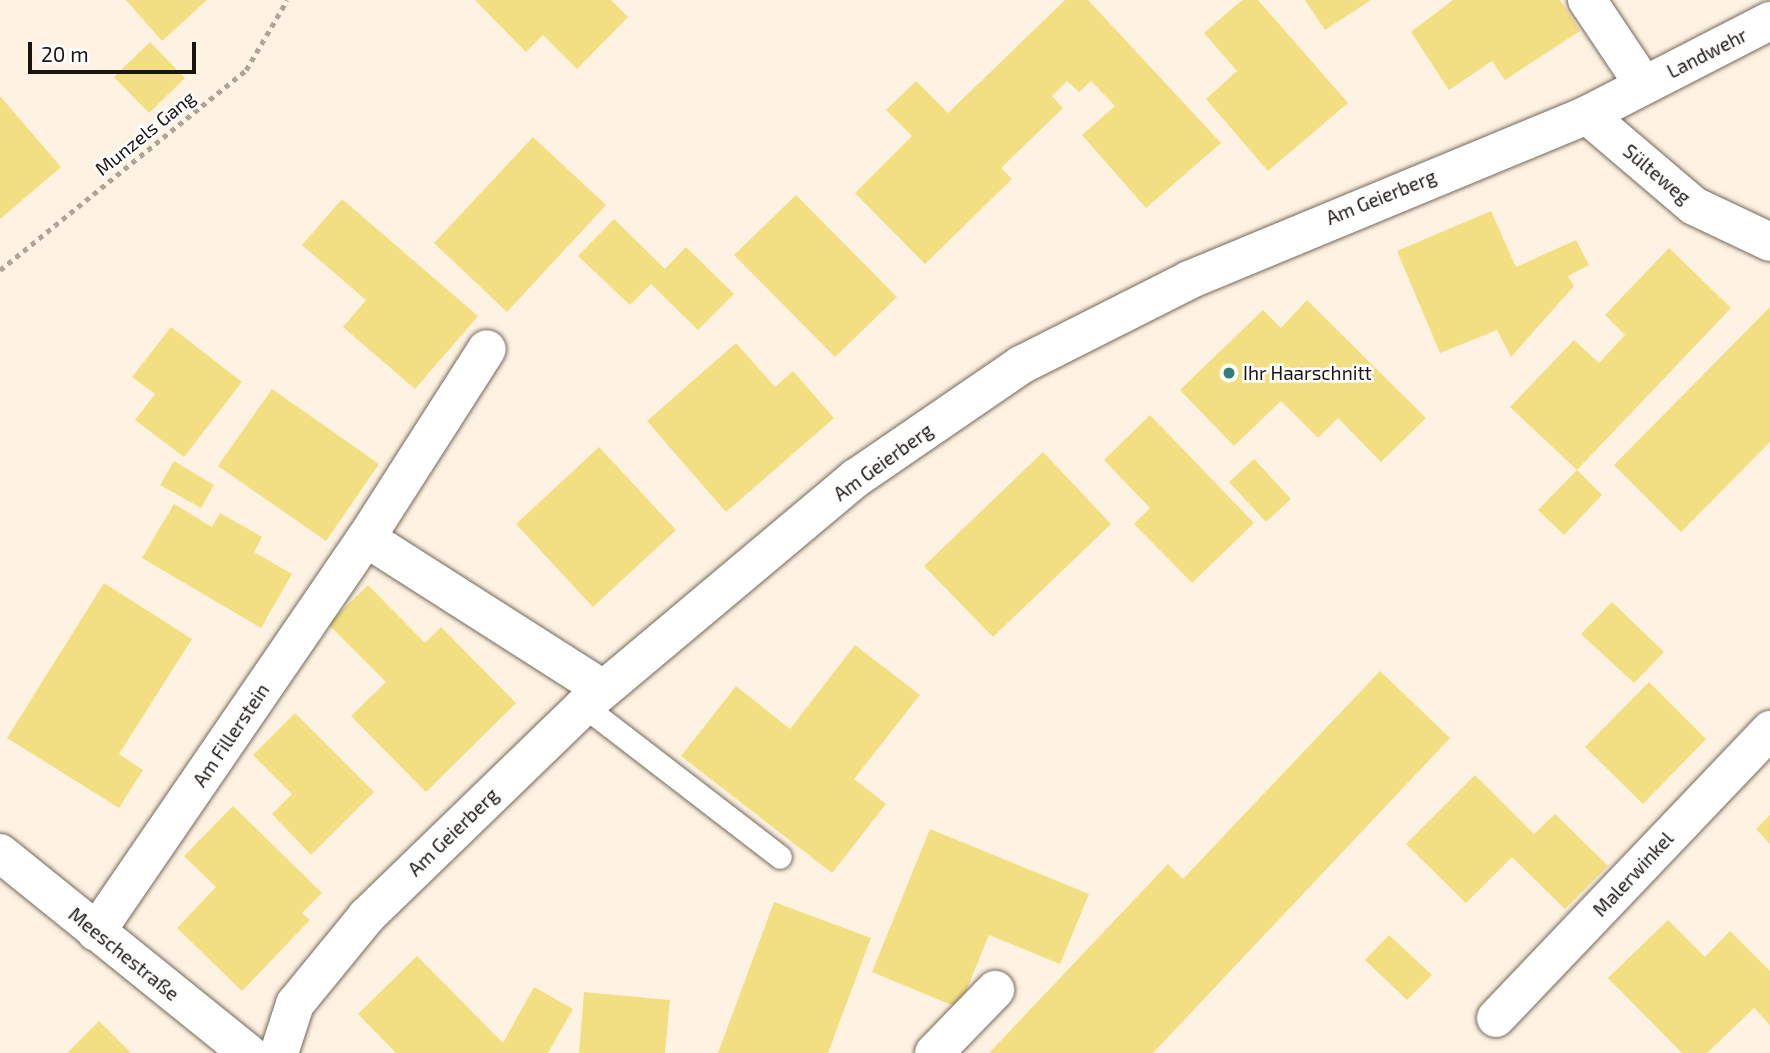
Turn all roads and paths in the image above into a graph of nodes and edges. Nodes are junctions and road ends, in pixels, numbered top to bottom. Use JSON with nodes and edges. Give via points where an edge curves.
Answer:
{"nodes":[{"id":1,"x":288,"y":0,"type":"edge"},
{"id":2,"x":1587,"y":0,"type":"edge"},
{"id":3,"x":1770,"y":21,"type":"edge"},
{"id":4,"x":1644,"y":85,"type":"junction"},
{"id":5,"x":1587,"y":115,"type":"junction"},
{"id":6,"x":1770,"y":242,"type":"edge"},
{"id":7,"x":0,"y":270,"type":"edge"},
{"id":8,"x":487,"y":349,"type":"dead end"},
{"id":9,"x":366,"y":538,"type":"junction"},
{"id":10,"x":594,"y":698,"type":"junction"},
{"id":11,"x":1770,"y":730,"type":"edge"},
{"id":12,"x":0,"y":853,"type":"edge"},
{"id":13,"x":780,"y":857,"type":"dead end"},
{"id":14,"x":96,"y":932,"type":"junction"},
{"id":15,"x":995,"y":990,"type":"dead end"},
{"id":16,"x":1496,"y":1018,"type":"dead end"},
{"id":17,"x":248,"y":1053,"type":"edge"},
{"id":18,"x":279,"y":1053,"type":"edge"},
{"id":19,"x":934,"y":1053,"type":"edge"}],
"edges":[{"from":1,"to":7,"type":"path","name":"Munzels Gang","via":[[246,69]]},
{"from":2,"to":4,"type":"street"},
{"from":3,"to":4,"type":"street","name":"Landwehr"},
{"from":4,"to":5,"type":"street","name":"Am Geierberg"},
{"from":5,"to":6,"type":"street","name":"Sülteweg","via":[[1694,206]]},
{"from":5,"to":10,"type":"street","name":"Am Geierberg","via":[[1241,256],[1021,365],[856,478]]},
{"from":8,"to":9,"type":"street","name":"Am Fillerstein"},
{"from":9,"to":10,"type":"street"},
{"from":9,"to":14,"type":"street","name":"Am Fillerstein"},
{"from":10,"to":13,"type":"lane"},
{"from":10,"to":18,"type":"street","name":"Am Geierberg","via":[[367,916],[295,1004]]},
{"from":11,"to":16,"type":"street","name":"Malerwinkel"},
{"from":12,"to":14,"type":"street","name":"Meeschestraße"},
{"from":14,"to":17,"type":"street","name":"Meeschestraße"},
{"from":15,"to":19,"type":"street"}]}
